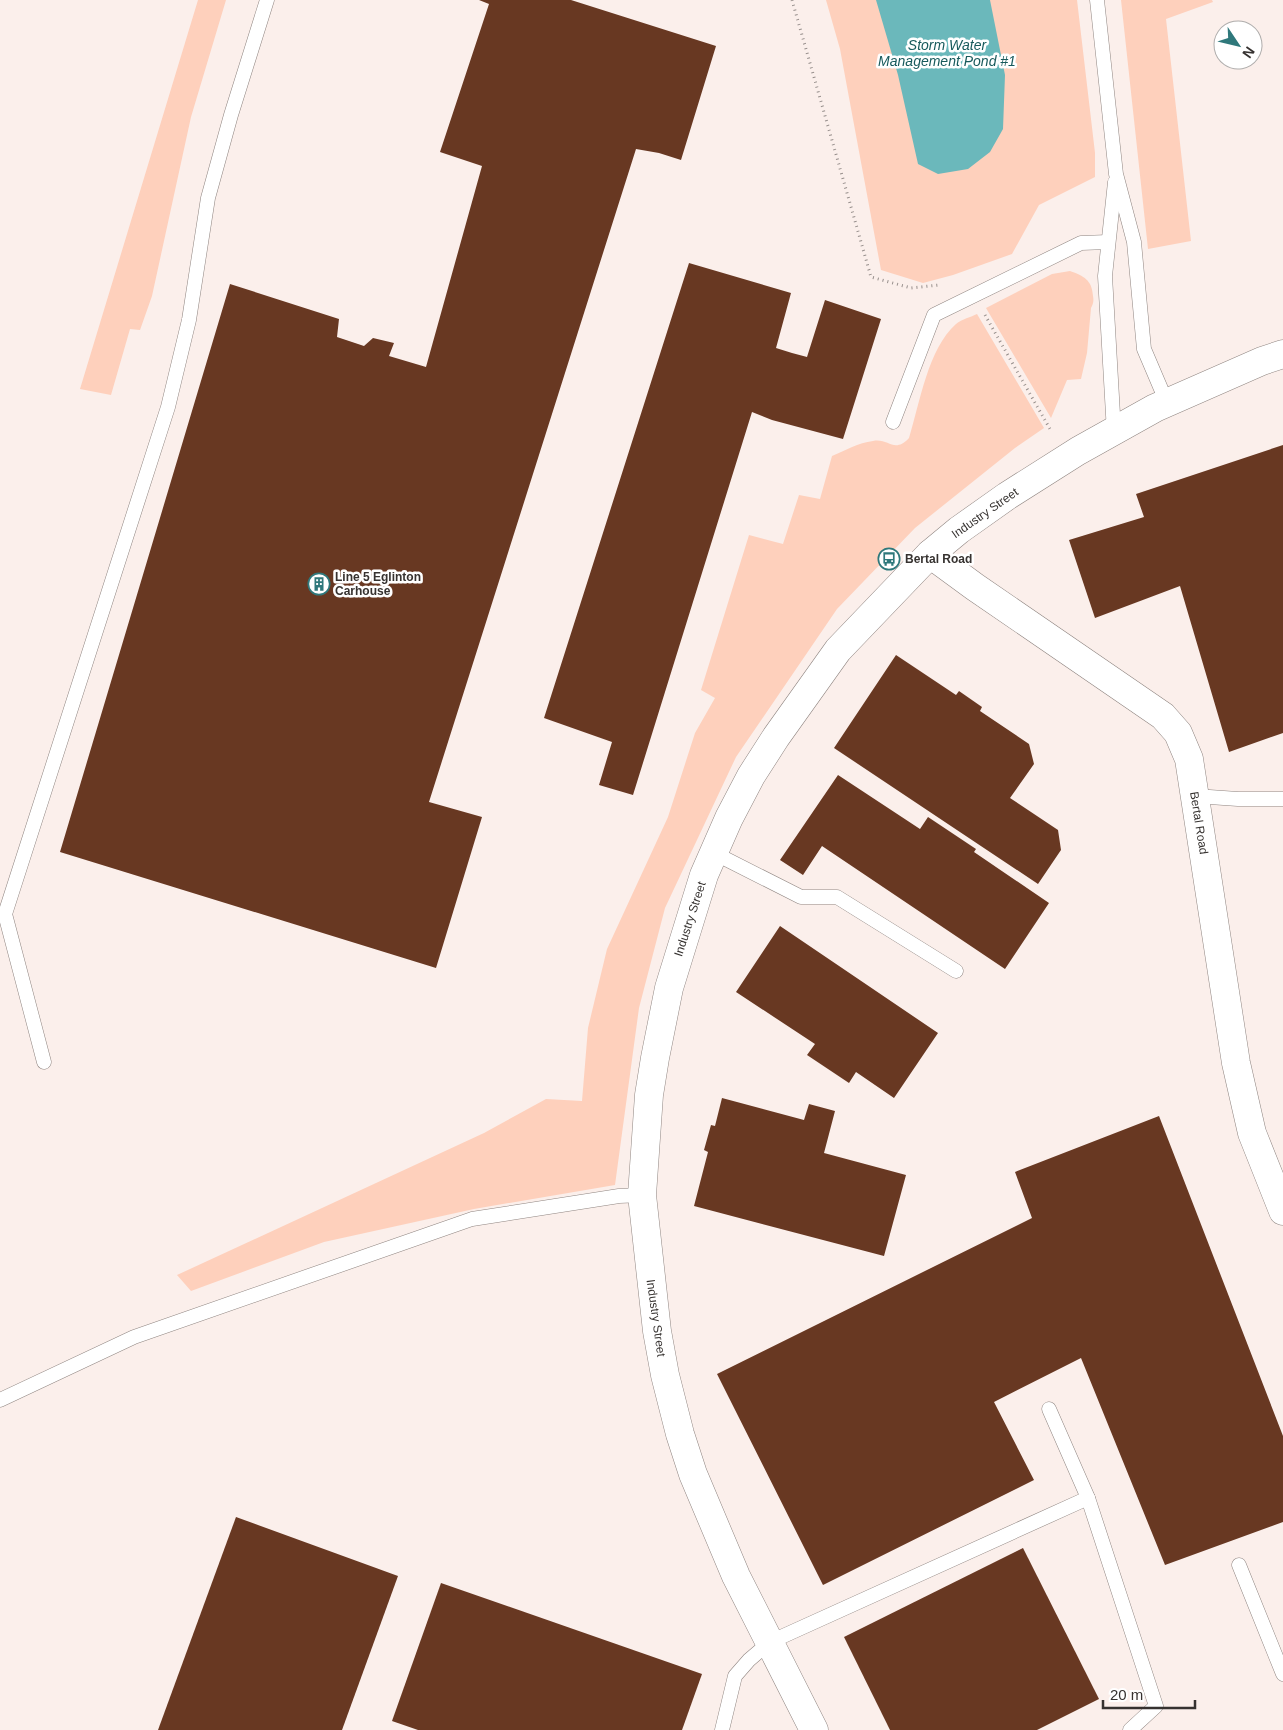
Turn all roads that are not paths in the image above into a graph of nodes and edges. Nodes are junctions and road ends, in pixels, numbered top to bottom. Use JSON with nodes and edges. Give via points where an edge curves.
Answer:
{"nodes":[{"id":1,"x":267,"y":0,"type":"edge"},
{"id":2,"x":1097,"y":0,"type":"edge"},
{"id":3,"x":1116,"y":174,"type":"junction"},
{"id":4,"x":1108,"y":242,"type":"junction"},
{"id":5,"x":1283,"y":354,"type":"edge"},
{"id":6,"x":1167,"y":403,"type":"junction"},
{"id":7,"x":893,"y":422,"type":"dead end"},
{"id":8,"x":1114,"y":432,"type":"junction"},
{"id":9,"x":930,"y":554,"type":"junction"},
{"id":10,"x":1195,"y":796,"type":"junction"},
{"id":11,"x":1283,"y":799,"type":"edge"},
{"id":12,"x":714,"y":853,"type":"junction"},
{"id":13,"x":956,"y":971,"type":"dead end"},
{"id":14,"x":44,"y":1062,"type":"dead end"},
{"id":15,"x":642,"y":1195,"type":"junction"},
{"id":16,"x":1283,"y":1211,"type":"edge"},
{"id":17,"x":0,"y":1400,"type":"edge"},
{"id":18,"x":1049,"y":1409,"type":"dead end"},
{"id":19,"x":1088,"y":1498,"type":"junction"},
{"id":20,"x":1239,"y":1565,"type":"dead end"},
{"id":21,"x":770,"y":1642,"type":"junction"},
{"id":22,"x":1283,"y":1674,"type":"edge"},
{"id":23,"x":722,"y":1730,"type":"edge"},
{"id":24,"x":814,"y":1730,"type":"edge"},
{"id":25,"x":1130,"y":1730,"type":"edge"}],
"edges":[{"from":1,"to":14,"type":"lane","via":[[208,198],[189,320],[168,407],[5,914]]},
{"from":2,"to":3,"type":"lane"},
{"from":3,"to":4,"type":"lane"},
{"from":3,"to":6,"type":"lane","via":[[1134,242],[1144,349]]},
{"from":4,"to":7,"type":"lane","via":[[1082,243],[934,314]]},
{"from":4,"to":8,"type":"lane","via":[[1105,276]]},
{"from":5,"to":6,"type":"street","name":"Industry Street"},
{"from":6,"to":8,"type":"street","name":"Industry Street"},
{"from":8,"to":9,"type":"street","name":"Industry Street","via":[[1007,496]]},
{"from":9,"to":10,"type":"street","name":"Bertal Road","via":[[1163,716],[1178,733],[1189,759]]},
{"from":9,"to":12,"type":"street","name":"Industry Street","via":[[838,650],[751,776]]},
{"from":10,"to":11,"type":"lane"},
{"from":10,"to":16,"type":"street","name":"Bertal Road","via":[[1236,1063],[1252,1132]]},
{"from":12,"to":13,"type":"lane","via":[[802,897],[837,897]]},
{"from":12,"to":15,"type":"street","name":"Industry Street","via":[[704,875],[669,988],[649,1095]]},
{"from":15,"to":17,"type":"lane","via":[[472,1219],[134,1337]]},
{"from":15,"to":21,"type":"street","name":"Industry Street","via":[[657,1331],[680,1434],[709,1514]]},
{"from":18,"to":19,"type":"lane"},
{"from":19,"to":21,"type":"lane"},
{"from":19,"to":25,"type":"lane","via":[[1156,1706]]},
{"from":20,"to":22,"type":"lane"},
{"from":21,"to":23,"type":"lane","via":[[735,1676]]},
{"from":21,"to":24,"type":"street","name":"Industry Street"}]}
